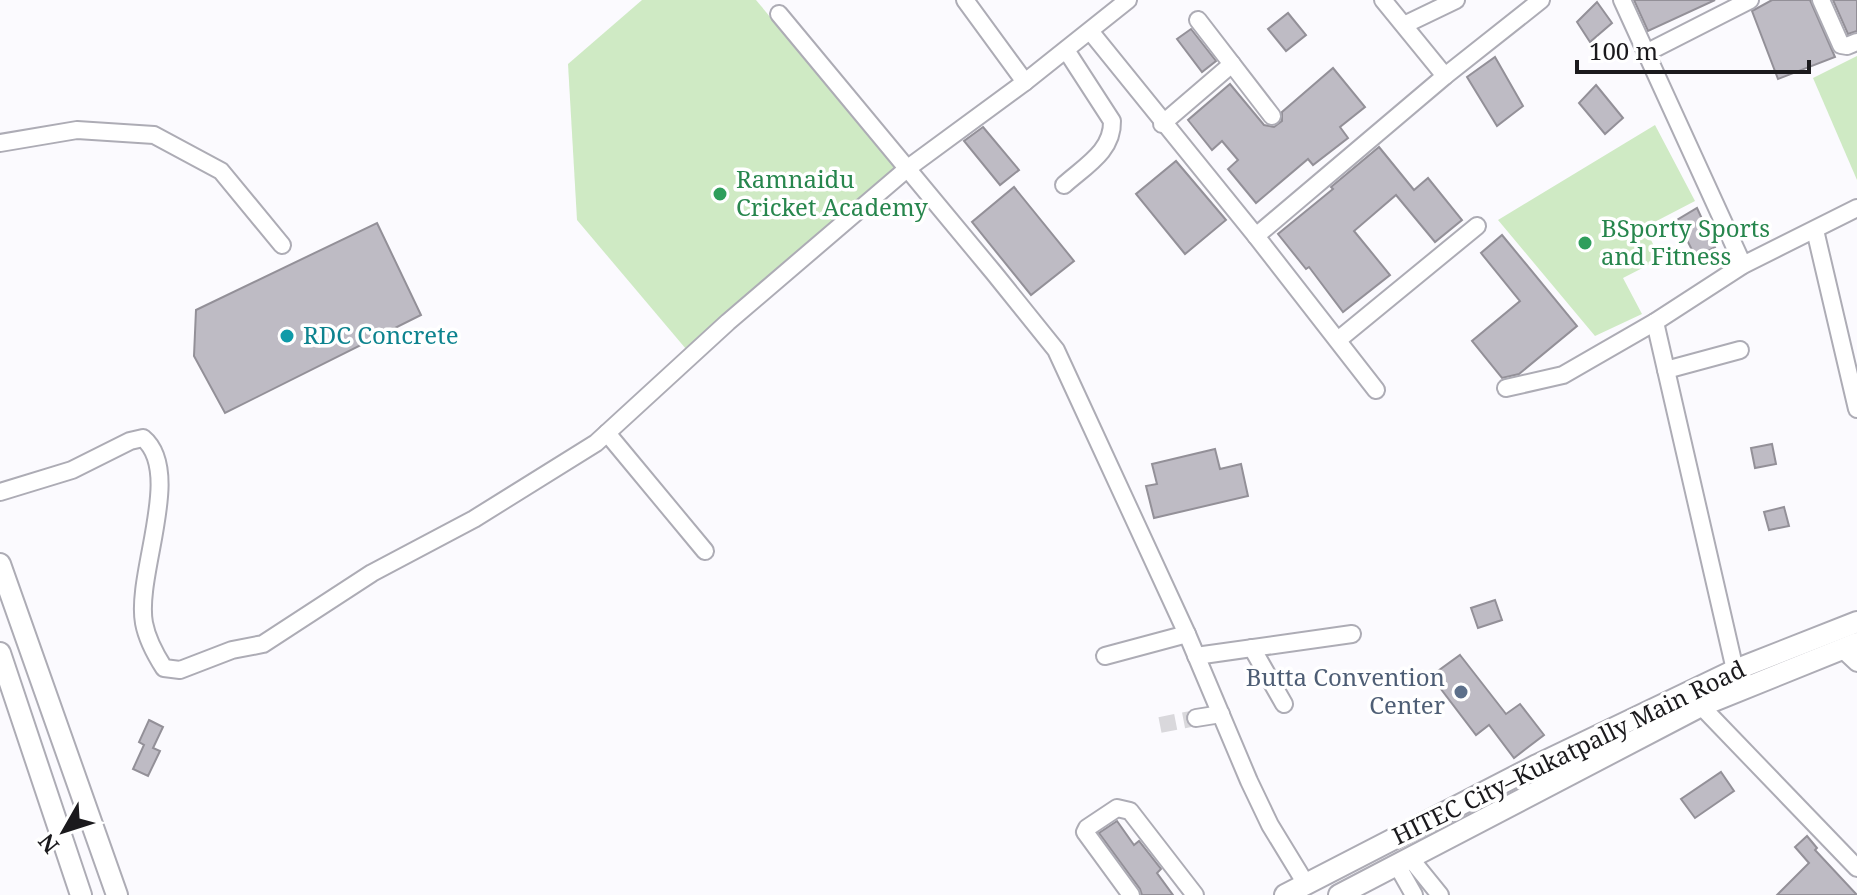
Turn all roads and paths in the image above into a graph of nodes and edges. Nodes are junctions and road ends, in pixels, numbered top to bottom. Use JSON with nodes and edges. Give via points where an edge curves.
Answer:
{"nodes":[{"id":1,"x":965,"y":0,"type":"edge"},
{"id":2,"x":1128,"y":0,"type":"edge"},
{"id":3,"x":1383,"y":0,"type":"edge"},
{"id":4,"x":1456,"y":0,"type":"edge"},
{"id":5,"x":1541,"y":0,"type":"edge"},
{"id":6,"x":1622,"y":0,"type":"edge"},
{"id":7,"x":1750,"y":0,"type":"edge"},
{"id":8,"x":1821,"y":0,"type":"edge"},
{"id":9,"x":779,"y":14,"type":"dead end"},
{"id":10,"x":1198,"y":20,"type":"dead end"},
{"id":11,"x":1404,"y":25,"type":"junction"},
{"id":12,"x":1090,"y":31,"type":"junction"},
{"id":13,"x":1857,"y":42,"type":"edge"},
{"id":14,"x":1066,"y":50,"type":"junction"},
{"id":15,"x":1646,"y":53,"type":"junction"},
{"id":16,"x":1232,"y":64,"type":"junction"},
{"id":17,"x":1445,"y":76,"type":"junction"},
{"id":18,"x":1025,"y":82,"type":"junction"},
{"id":19,"x":1272,"y":116,"type":"dead end"},
{"id":20,"x":1162,"y":124,"type":"junction"},
{"id":21,"x":0,"y":143,"type":"edge"},
{"id":22,"x":908,"y":168,"type":"junction"},
{"id":23,"x":1064,"y":185,"type":"dead end"},
{"id":24,"x":1857,"y":208,"type":"edge"},
{"id":25,"x":1477,"y":226,"type":"dead end"},
{"id":26,"x":1815,"y":230,"type":"junction"},
{"id":27,"x":1256,"y":236,"type":"junction"},
{"id":28,"x":282,"y":245,"type":"dead end"},
{"id":29,"x":1743,"y":265,"type":"junction"},
{"id":30,"x":1655,"y":322,"type":"junction"},
{"id":31,"x":1338,"y":340,"type":"junction"},
{"id":32,"x":1740,"y":350,"type":"dead end"},
{"id":33,"x":1670,"y":369,"type":"junction"},
{"id":34,"x":1506,"y":388,"type":"dead end"},
{"id":35,"x":1376,"y":390,"type":"dead end"},
{"id":36,"x":1857,"y":409,"type":"edge"},
{"id":37,"x":607,"y":433,"type":"junction"},
{"id":38,"x":0,"y":492,"type":"edge"},
{"id":39,"x":705,"y":551,"type":"dead end"},
{"id":40,"x":0,"y":564,"type":"edge"},
{"id":41,"x":1857,"y":622,"type":"edge"},
{"id":42,"x":1187,"y":634,"type":"junction"},
{"id":43,"x":1352,"y":634,"type":"dead end"},
{"id":44,"x":1252,"y":648,"type":"junction"},
{"id":45,"x":1852,"y":652,"type":"edge"},
{"id":46,"x":0,"y":653,"type":"edge"},
{"id":47,"x":1105,"y":656,"type":"dead end"},
{"id":48,"x":1196,"y":656,"type":"junction"},
{"id":49,"x":1735,"y":670,"type":"junction"},
{"id":50,"x":1284,"y":704,"type":"dead end"},
{"id":51,"x":1701,"y":706,"type":"junction"},
{"id":52,"x":1221,"y":714,"type":"junction"},
{"id":53,"x":1196,"y":718,"type":"tunnel mouth"},
{"id":54,"x":1404,"y":861,"type":"junction"},
{"id":55,"x":1857,"y":868,"type":"edge"},
{"id":56,"x":1306,"y":884,"type":"junction"},
{"id":57,"x":81,"y":895,"type":"edge"},
{"id":58,"x":117,"y":895,"type":"edge"},
{"id":59,"x":1131,"y":895,"type":"edge"},
{"id":60,"x":1195,"y":895,"type":"edge"},
{"id":61,"x":1285,"y":895,"type":"edge"},
{"id":62,"x":1339,"y":895,"type":"edge"},
{"id":63,"x":1414,"y":895,"type":"edge"},
{"id":64,"x":1440,"y":895,"type":"edge"}],
"edges":[{"from":1,"to":18,"type":"street"},
{"from":2,"to":12,"type":"street"},
{"from":3,"to":11,"type":"street"},
{"from":4,"to":11,"type":"street"},
{"from":5,"to":17,"type":"street"},
{"from":6,"to":15,"type":"street"},
{"from":7,"to":15,"type":"street"},
{"from":8,"to":13,"type":"street","via":[[1841,45]]},
{"from":9,"to":22,"type":"street"},
{"from":10,"to":16,"type":"street"},
{"from":11,"to":17,"type":"street"},
{"from":12,"to":14,"type":"street"},
{"from":12,"to":20,"type":"street"},
{"from":14,"to":18,"type":"street"},
{"from":14,"to":23,"type":"street","via":[[1112,121],[1112,135],[1108,145]]},
{"from":15,"to":29,"type":"street"},
{"from":16,"to":19,"type":"street"},
{"from":16,"to":20,"type":"street"},
{"from":17,"to":27,"type":"street"},
{"from":18,"to":22,"type":"street"},
{"from":20,"to":27,"type":"street"},
{"from":21,"to":28,"type":"street","via":[[77,130],[154,135],[221,171]]},
{"from":22,"to":37,"type":"street"},
{"from":22,"to":42,"type":"street","via":[[1056,350]]},
{"from":24,"to":26,"type":"street"},
{"from":25,"to":31,"type":"street"},
{"from":26,"to":29,"type":"street"},
{"from":26,"to":36,"type":"street"},
{"from":27,"to":31,"type":"street"},
{"from":29,"to":30,"type":"street"},
{"from":30,"to":33,"type":"street"},
{"from":30,"to":34,"type":"street","via":[[1563,375]]},
{"from":31,"to":35,"type":"street"},
{"from":32,"to":33,"type":"street"},
{"from":33,"to":49,"type":"street"},
{"from":37,"to":38,"type":"street","via":[[263,644],[180,670],[164,668],[144,621],[160,491],[153,446],[143,438],[130,441],[72,470]]},
{"from":37,"to":39,"type":"street"},
{"from":40,"to":58,"type":"main road"},
{"from":41,"to":49,"type":"main road","name":"HITEC City–Kukatpally Main Road"},
{"from":42,"to":47,"type":"street"},
{"from":42,"to":48,"type":"street"},
{"from":43,"to":44,"type":"street"},
{"from":44,"to":48,"type":"street"},
{"from":44,"to":50,"type":"street"},
{"from":45,"to":51,"type":"main road","name":"HITEC City–Kukatpally Main Road"},
{"from":46,"to":57,"type":"main road"},
{"from":48,"to":52,"type":"street"},
{"from":49,"to":56,"type":"main road","name":"HITEC City–Kukatpally Main Road"},
{"from":51,"to":54,"type":"main road","name":"HITEC City–Kukatpally Main Road"},
{"from":51,"to":55,"type":"street"},
{"from":52,"to":53,"type":"street"},
{"from":52,"to":56,"type":"street","via":[[1270,825]]},
{"from":54,"to":62,"type":"main road","name":"HITEC City–Kukatpally Main Road"},
{"from":54,"to":63,"type":"street"},
{"from":54,"to":64,"type":"street"},
{"from":56,"to":61,"type":"main road","name":"HITEC City–Kukatpally Main Road"},
{"from":59,"to":60,"type":"street","via":[[1085,832],[1117,808],[1130,811]]}]}
